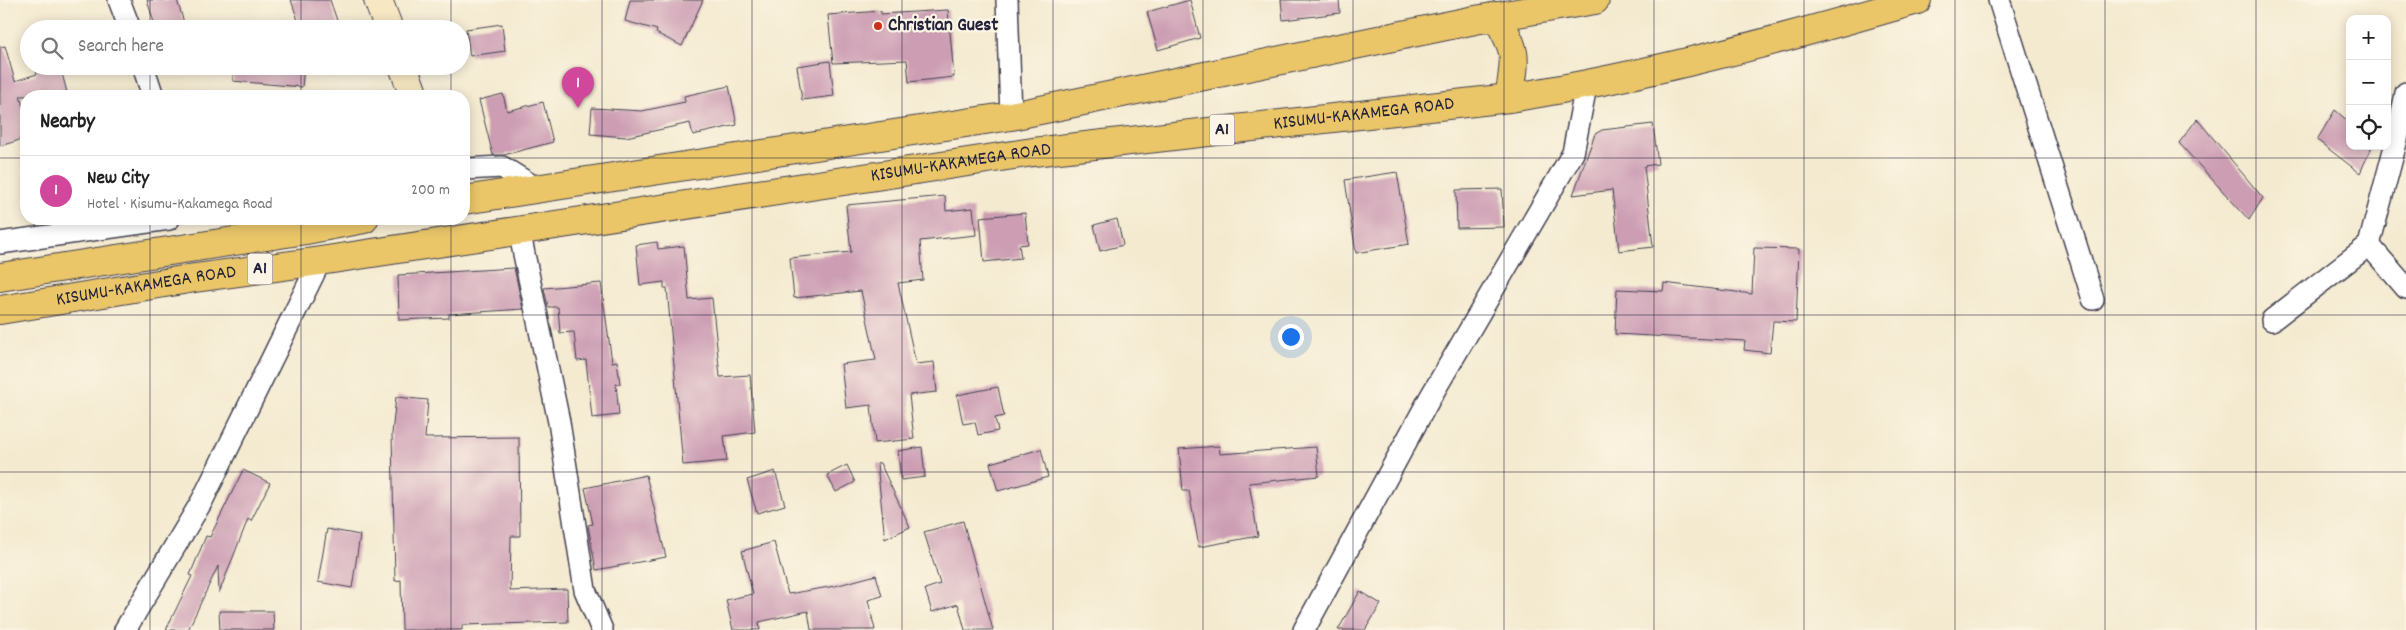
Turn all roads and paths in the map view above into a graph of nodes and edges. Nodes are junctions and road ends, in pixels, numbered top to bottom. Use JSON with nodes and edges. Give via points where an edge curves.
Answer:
{"nodes":[{"id":1,"x":120,"y":0,"type":"edge"},
{"id":2,"x":378,"y":0,"type":"edge"},
{"id":3,"x":1007,"y":0,"type":"edge"},
{"id":4,"x":1595,"y":0,"type":"edge"},
{"id":5,"x":1917,"y":0,"type":"edge"},
{"id":6,"x":1999,"y":0,"type":"edge"},
{"id":7,"x":1496,"y":16,"type":"junction"},
{"id":8,"x":127,"y":20,"type":"edge"},
{"id":9,"x":386,"y":20,"type":"edge"},
{"id":10,"x":146,"y":75,"type":"edge"},
{"id":11,"x":406,"y":75,"type":"edge"},
{"id":12,"x":1586,"y":86,"type":"junction"},
{"id":13,"x":151,"y":90,"type":"edge"},
{"id":14,"x":412,"y":90,"type":"edge"},
{"id":15,"x":2406,"y":93,"type":"edge"},
{"id":16,"x":1509,"y":98,"type":"junction"},
{"id":17,"x":1011,"y":116,"type":"junction"},
{"id":18,"x":470,"y":169,"type":"edge"},
{"id":19,"x":536,"y":188,"type":"junction"},
{"id":20,"x":470,"y":199,"type":"edge"},
{"id":21,"x":127,"y":225,"type":"edge"},
{"id":22,"x":332,"y":225,"type":"edge"},
{"id":23,"x":519,"y":230,"type":"junction"},
{"id":24,"x":0,"y":243,"type":"edge"},
{"id":25,"x":2369,"y":245,"type":"junction"},
{"id":26,"x":320,"y":261,"type":"junction"},
{"id":27,"x":0,"y":277,"type":"edge"},
{"id":28,"x":2406,"y":288,"type":"edge"},
{"id":29,"x":2093,"y":299,"type":"dead end"},
{"id":30,"x":0,"y":310,"type":"edge"},
{"id":31,"x":2272,"y":320,"type":"dead end"},
{"id":32,"x":125,"y":630,"type":"edge"},
{"id":33,"x":602,"y":630,"type":"edge"},
{"id":34,"x":1304,"y":630,"type":"edge"}],
"edges":[{"from":1,"to":8,"type":"street"},
{"from":2,"to":9,"type":"main road"},
{"from":3,"to":17,"type":"street"},
{"from":4,"to":7,"type":"highway","name":"KISUMU-KAKAMEGA ROAD"},
{"from":5,"to":12,"type":"highway","name":"KISUMU-KAKAMEGA ROAD","number":"A1","via":[[1805,32]]},
{"from":6,"to":29,"type":"street"},
{"from":7,"to":16,"type":"highway","via":[[1512,42],[1514,55]]},
{"from":7,"to":17,"type":"highway","name":"KISUMU-KAKAMEGA ROAD"},
{"from":10,"to":13,"type":"street"},
{"from":11,"to":14,"type":"main road"},
{"from":12,"to":16,"type":"highway","name":"KISUMU-KAKAMEGA ROAD","number":"A1"},
{"from":12,"to":34,"type":"street","via":[[1573,153],[1431,396]]},
{"from":15,"to":25,"type":"street"},
{"from":16,"to":23,"type":"highway","name":"KISUMU-KAKAMEGA ROAD","number":"A1","via":[[1033,152]]},
{"from":17,"to":19,"type":"highway","name":"KISUMU-KAKAMEGA ROAD"},
{"from":18,"to":19,"type":"street","via":[[502,167]]},
{"from":19,"to":20,"type":"highway","name":"KISUMU-KAKAMEGA ROAD"},
{"from":21,"to":24,"type":"street"},
{"from":22,"to":27,"type":"highway","name":"KISUMU-KAKAMEGA ROAD","number":"A1"},
{"from":23,"to":26,"type":"highway","name":"KISUMU-KAKAMEGA ROAD","number":"A1"},
{"from":23,"to":33,"type":"street","via":[[558,422],[585,590]]},
{"from":25,"to":28,"type":"street"},
{"from":25,"to":31,"type":"street"},
{"from":26,"to":30,"type":"highway","name":"KISUMU-KAKAMEGA ROAD","number":"A1"},
{"from":26,"to":32,"type":"street","via":[[202,501]]}]}
